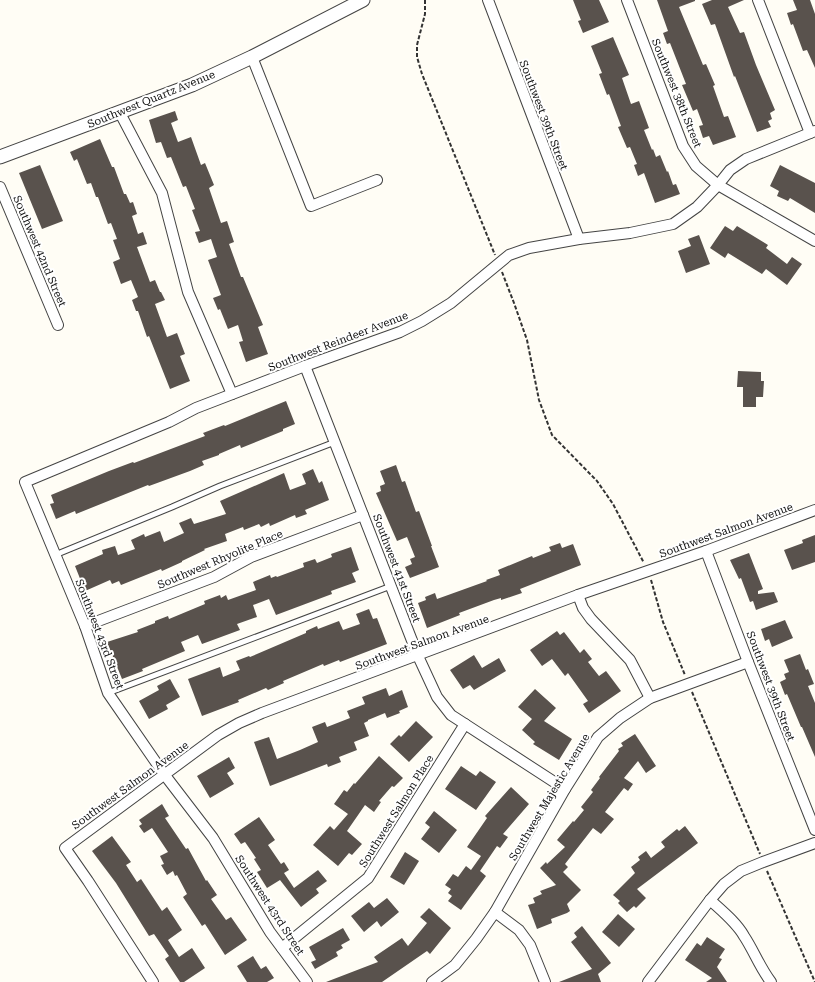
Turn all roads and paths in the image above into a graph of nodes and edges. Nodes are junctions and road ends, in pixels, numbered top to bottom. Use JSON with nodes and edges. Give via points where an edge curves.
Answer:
{"nodes":[{"id":1,"x":363,"y":0,"type":"edge"},
{"id":2,"x":425,"y":0,"type":"edge"},
{"id":3,"x":488,"y":0,"type":"edge"},
{"id":4,"x":627,"y":0,"type":"edge"},
{"id":5,"x":758,"y":0,"type":"edge"},
{"id":6,"x":252,"y":57,"type":"junction"},
{"id":7,"x":120,"y":113,"type":"junction"},
{"id":8,"x":812,"y":132,"type":"edge"},
{"id":9,"x":0,"y":157,"type":"edge"},
{"id":10,"x":377,"y":180,"type":"dead end"},
{"id":11,"x":718,"y":185,"type":"junction"},
{"id":12,"x":0,"y":187,"type":"edge"},
{"id":13,"x":578,"y":239,"type":"junction"},
{"id":14,"x":815,"y":241,"type":"edge"},
{"id":15,"x":499,"y":264,"type":"junction"},
{"id":16,"x":58,"y":325,"type":"dead end"},
{"id":17,"x":305,"y":366,"type":"junction"},
{"id":18,"x":232,"y":394,"type":"junction"},
{"id":19,"x":335,"y":442,"type":"junction"},
{"id":20,"x":25,"y":482,"type":"joint"},
{"id":21,"x":815,"y":510,"type":"edge"},
{"id":22,"x":364,"y":515,"type":"junction"},
{"id":23,"x":706,"y":551,"type":"junction"},
{"id":24,"x":55,"y":555,"type":"junction"},
{"id":25,"x":649,"y":571,"type":"junction"},
{"id":26,"x":391,"y":586,"type":"junction"},
{"id":27,"x":578,"y":596,"type":"junction"},
{"id":28,"x":85,"y":626,"type":"junction"},
{"id":29,"x":418,"y":656,"type":"junction"},
{"id":30,"x":748,"y":662,"type":"junction"},
{"id":31,"x":689,"y":684,"type":"junction"},
{"id":32,"x":108,"y":693,"type":"junction"},
{"id":33,"x":650,"y":698,"type":"junction"},
{"id":34,"x":465,"y":724,"type":"junction"},
{"id":35,"x":164,"y":774,"type":"junction"},
{"id":36,"x":565,"y":790,"type":"junction"},
{"id":37,"x":815,"y":830,"type":"edge"},
{"id":38,"x":815,"y":843,"type":"edge"},
{"id":39,"x":763,"y":862,"type":"junction"},
{"id":40,"x":710,"y":900,"type":"junction"},
{"id":41,"x":494,"y":912,"type":"junction"},
{"id":42,"x":282,"y":948,"type":"junction"},
{"id":43,"x":153,"y":982,"type":"edge"},
{"id":44,"x":307,"y":982,"type":"edge"},
{"id":45,"x":432,"y":982,"type":"edge"},
{"id":46,"x":545,"y":982,"type":"edge"},
{"id":47,"x":648,"y":982,"type":"edge"},
{"id":48,"x":771,"y":982,"type":"edge"},
{"id":49,"x":815,"y":982,"type":"edge"}],
"edges":[{"from":1,"to":6,"type":"street","name":"Southwest Quartz Avenue"},
{"from":2,"to":15,"type":"path","via":[[425,14],[416,45],[417,57]]},
{"from":3,"to":13,"type":"street","name":"Southwest 39th Street"},
{"from":4,"to":11,"type":"street","name":"Southwest 38th Street","via":[[683,146],[696,166]]},
{"from":5,"to":8,"type":"street"},
{"from":6,"to":7,"type":"street","name":"Southwest Quartz Avenue","via":[[192,85]]},
{"from":6,"to":10,"type":"street","via":[[311,206]]},
{"from":7,"to":9,"type":"street","name":"Southwest Quartz Avenue"},
{"from":7,"to":18,"type":"street","via":[[162,193],[188,292]]},
{"from":8,"to":11,"type":"street","name":"Southwest Reindeer Avenue","via":[[746,159],[730,170]]},
{"from":11,"to":13,"type":"street","name":"Southwest Reindeer Avenue","via":[[697,207],[673,224],[630,233]]},
{"from":11,"to":14,"type":"street","name":"Southwest 38th Street"},
{"from":12,"to":16,"type":"street","name":"Southwest 42nd Street"},
{"from":13,"to":15,"type":"street","name":"Southwest Reindeer Avenue","via":[[529,248],[509,255]]},
{"from":15,"to":17,"type":"street","name":"Southwest Reindeer Avenue","via":[[451,303],[422,321],[400,332]]},
{"from":15,"to":25,"type":"path","via":[[527,340],[539,400],[552,435],[597,481],[613,504]]},
{"from":17,"to":18,"type":"street","name":"Southwest Reindeer Avenue"},
{"from":17,"to":19,"type":"street","name":"Southwest 41st Street"},
{"from":18,"to":20,"type":"street","name":"Southwest Reindeer Avenue"},
{"from":19,"to":22,"type":"street","name":"Southwest 41st Street"},
{"from":19,"to":24,"type":"lane","via":[[220,486]]},
{"from":20,"to":24,"type":"street","name":"Southwest 43rd Street"},
{"from":21,"to":23,"type":"street","name":"Southwest Salmon Avenue"},
{"from":22,"to":26,"type":"street","name":"Southwest 41st Street"},
{"from":22,"to":28,"type":"street","name":"Southwest Rhyolite Place","via":[[251,558],[214,577]]},
{"from":23,"to":25,"type":"street","name":"Southwest Salmon Avenue"},
{"from":23,"to":30,"type":"street","name":"Southwest 39th Street"},
{"from":24,"to":28,"type":"street","name":"Southwest 43rd Street"},
{"from":25,"to":27,"type":"street","name":"Southwest Salmon Avenue"},
{"from":25,"to":31,"type":"path","via":[[663,622]]},
{"from":26,"to":29,"type":"street","name":"Southwest 41st Street"},
{"from":26,"to":32,"type":"lane"},
{"from":27,"to":29,"type":"street","name":"Southwest Salmon Avenue"},
{"from":27,"to":33,"type":"street","via":[[591,619],[630,660]]},
{"from":28,"to":32,"type":"street","name":"Southwest 43rd Street"},
{"from":29,"to":34,"type":"street","name":"Southwest 41st Street","via":[[437,697],[451,715]]},
{"from":29,"to":35,"type":"street","name":"Southwest Salmon Avenue","via":[[239,723]]},
{"from":30,"to":31,"type":"street","name":"Southwest Majestic Avenue"},
{"from":30,"to":37,"type":"street","name":"Southwest 39th Street"},
{"from":31,"to":33,"type":"street","name":"Southwest Majestic Avenue"},
{"from":31,"to":39,"type":"path"},
{"from":32,"to":35,"type":"street","name":"Southwest 43rd Street"},
{"from":33,"to":36,"type":"street","name":"Southwest Majestic Avenue","via":[[598,737]]},
{"from":34,"to":36,"type":"street","name":"Southwest 41st Street"},
{"from":34,"to":42,"type":"street","name":"Southwest Salmon Place","via":[[368,878]]},
{"from":35,"to":42,"type":"street","name":"Southwest 43rd Street","via":[[213,838]]},
{"from":35,"to":43,"type":"street","name":"Southwest Salmon Avenue","via":[[65,848]]},
{"from":36,"to":41,"type":"street","name":"Southwest Majestic Avenue"},
{"from":38,"to":39,"type":"street"},
{"from":39,"to":40,"type":"street","via":[[741,872],[724,884]]},
{"from":39,"to":49,"type":"path"},
{"from":40,"to":47,"type":"street"},
{"from":40,"to":48,"type":"street","via":[[744,935]]},
{"from":41,"to":45,"type":"street","name":"Southwest Majestic Avenue","via":[[455,965]]},
{"from":41,"to":46,"type":"street","via":[[519,930],[530,945]]},
{"from":42,"to":44,"type":"street","name":"Southwest 43rd Street"}]}
